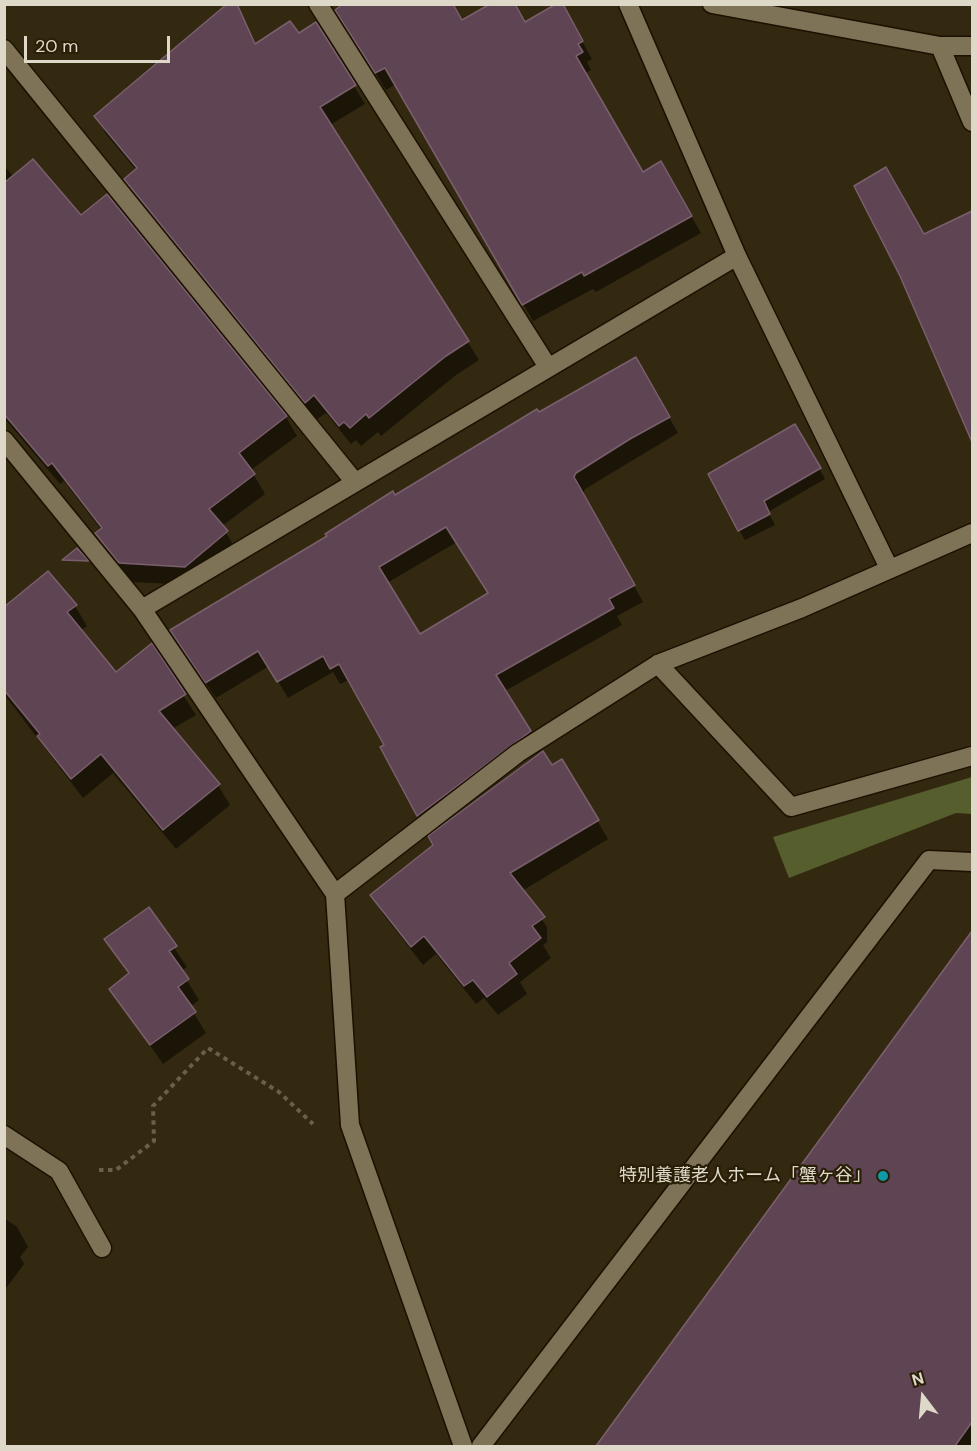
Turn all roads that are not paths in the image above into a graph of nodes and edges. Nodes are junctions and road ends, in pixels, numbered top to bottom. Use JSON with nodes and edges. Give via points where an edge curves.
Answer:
{"nodes":[{"id":1,"x":318,"y":4,"type":"edge"},
{"id":2,"x":628,"y":4,"type":"edge"},
{"id":3,"x":712,"y":4,"type":"edge"},
{"id":4,"x":940,"y":46,"type":"junction"},
{"id":5,"x":972,"y":46,"type":"edge"},
{"id":6,"x":4,"y":49,"type":"edge"},
{"id":7,"x":972,"y":122,"type":"edge"},
{"id":8,"x":737,"y":256,"type":"junction"},
{"id":9,"x":548,"y":367,"type":"junction"},
{"id":10,"x":4,"y":440,"type":"edge"},
{"id":11,"x":354,"y":481,"type":"junction"},
{"id":12,"x":972,"y":533,"type":"edge"},
{"id":13,"x":889,"y":568,"type":"junction"},
{"id":14,"x":142,"y":609,"type":"junction"},
{"id":15,"x":658,"y":664,"type":"junction"},
{"id":16,"x":972,"y":756,"type":"edge"},
{"id":17,"x":972,"y":862,"type":"edge"},
{"id":18,"x":335,"y":894,"type":"junction"},
{"id":19,"x":4,"y":1135,"type":"edge"},
{"id":20,"x":102,"y":1248,"type":"dead end"},
{"id":21,"x":463,"y":1446,"type":"edge"},
{"id":22,"x":481,"y":1446,"type":"edge"}],
"edges":[{"from":1,"to":9,"type":"street"},
{"from":2,"to":8,"type":"street"},
{"from":3,"to":4,"type":"street"},
{"from":4,"to":5,"type":"street"},
{"from":4,"to":7,"type":"street"},
{"from":6,"to":11,"type":"street"},
{"from":8,"to":9,"type":"street"},
{"from":8,"to":13,"type":"street"},
{"from":9,"to":11,"type":"street"},
{"from":10,"to":14,"type":"street"},
{"from":11,"to":14,"type":"street"},
{"from":12,"to":13,"type":"street"},
{"from":13,"to":15,"type":"street","via":[[802,608]]},
{"from":14,"to":18,"type":"street"},
{"from":15,"to":16,"type":"street","via":[[791,807]]},
{"from":15,"to":18,"type":"street","via":[[518,753]]},
{"from":17,"to":22,"type":"street","via":[[929,860]]},
{"from":18,"to":21,"type":"street","via":[[350,1125]]},
{"from":19,"to":20,"type":"street","via":[[59,1171]]}]}
